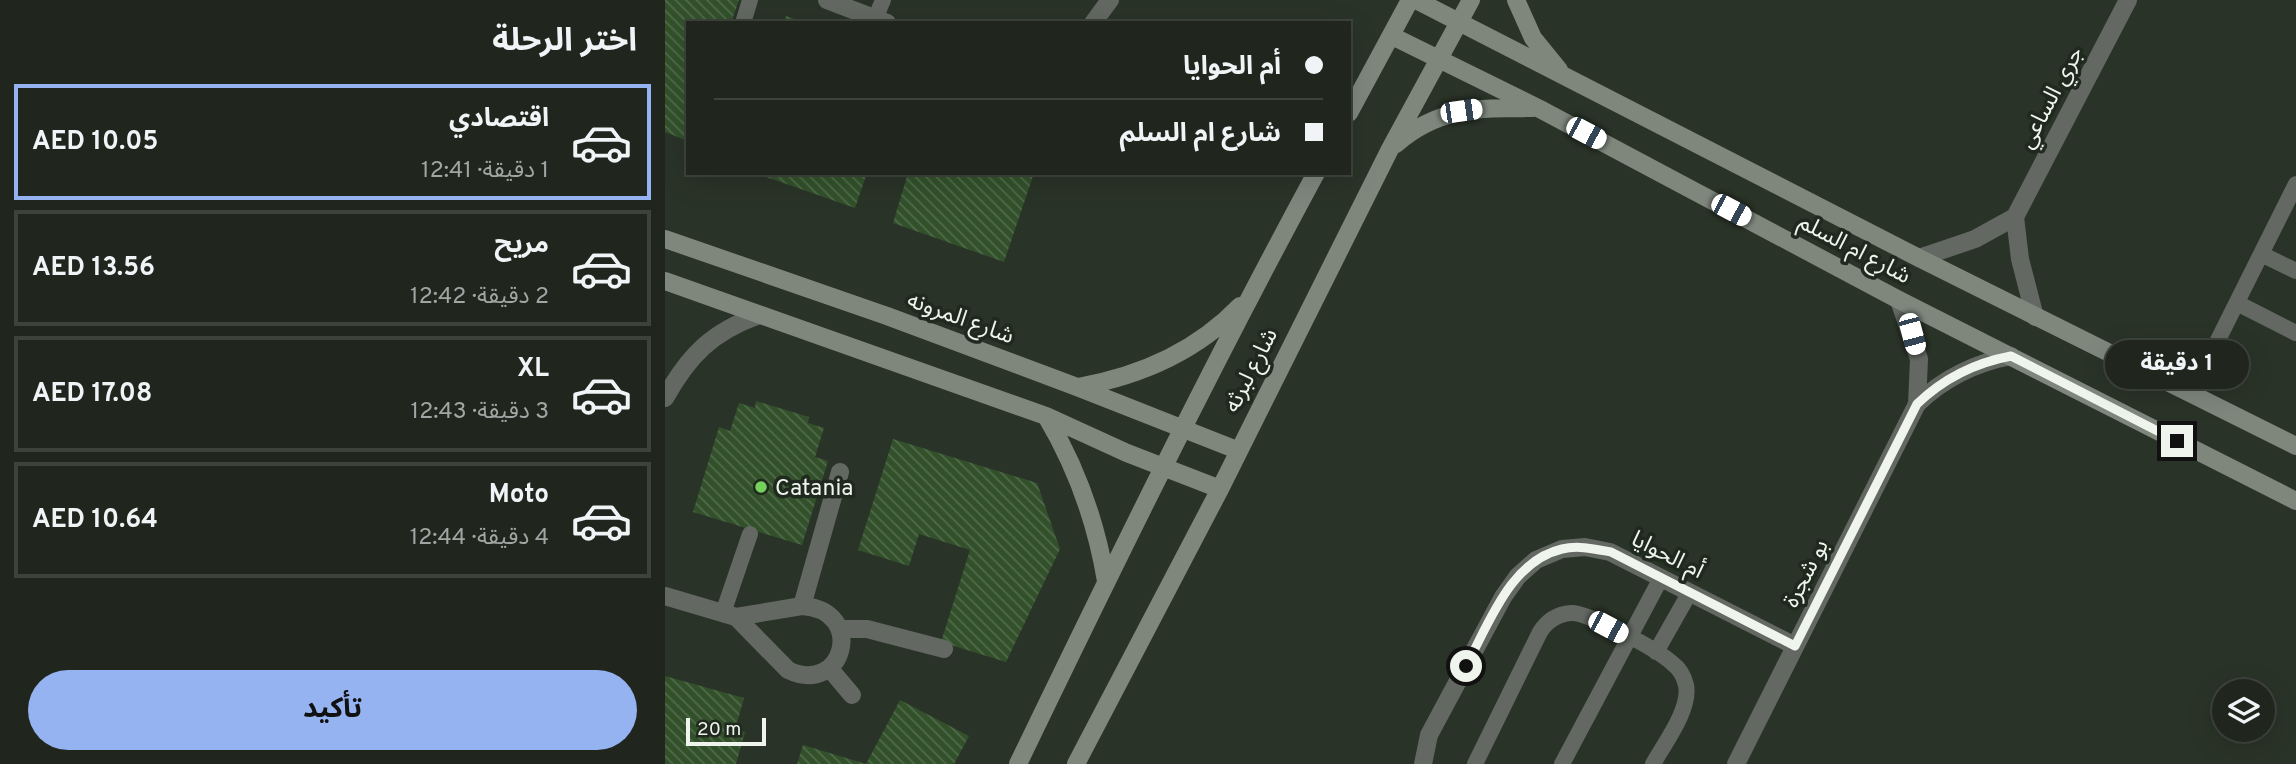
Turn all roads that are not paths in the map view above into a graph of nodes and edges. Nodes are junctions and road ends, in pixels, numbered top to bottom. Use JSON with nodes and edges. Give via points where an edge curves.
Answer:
{"nodes":[{"id":1,"x":750,"y":0,"type":"edge"},
{"id":2,"x":827,"y":0,"type":"edge"},
{"id":3,"x":883,"y":0,"type":"edge"},
{"id":4,"x":1110,"y":0,"type":"edge"},
{"id":5,"x":1410,"y":0,"type":"edge"},
{"id":6,"x":1416,"y":0,"type":"edge"},
{"id":7,"x":1471,"y":0,"type":"edge"},
{"id":8,"x":1516,"y":0,"type":"edge"},
{"id":9,"x":2128,"y":0,"type":"edge"},
{"id":10,"x":744,"y":21,"type":"edge"},
{"id":11,"x":881,"y":21,"type":"edge"},
{"id":12,"x":1094,"y":21,"type":"edge"},
{"id":13,"x":1460,"y":22,"type":"junction"},
{"id":14,"x":1392,"y":36,"type":"junction"},
{"id":15,"x":1439,"y":59,"type":"junction"},
{"id":16,"x":1569,"y":80,"type":"junction"},
{"id":17,"x":1538,"y":108,"type":"junction"},
{"id":18,"x":1351,"y":109,"type":"edge"},
{"id":19,"x":1390,"y":149,"type":"junction"},
{"id":20,"x":1315,"y":175,"type":"edge"},
{"id":21,"x":2296,"y":184,"type":"edge"},
{"id":22,"x":2015,"y":217,"type":"junction"},
{"id":23,"x":665,"y":239,"type":"edge"},
{"id":24,"x":2261,"y":254,"type":"junction"},
{"id":25,"x":1919,"y":258,"type":"junction"},
{"id":26,"x":2296,"y":271,"type":"edge"},
{"id":27,"x":665,"y":281,"type":"edge"},
{"id":28,"x":1250,"y":295,"type":"junction"},
{"id":29,"x":1899,"y":300,"type":"junction"},
{"id":30,"x":2237,"y":303,"type":"junction"},
{"id":31,"x":759,"y":316,"type":"junction"},
{"id":32,"x":2035,"y":317,"type":"junction"},
{"id":33,"x":2296,"y":333,"type":"edge"},
{"id":34,"x":2011,"y":356,"type":"junction"},
{"id":35,"x":1077,"y":387,"type":"junction"},
{"id":36,"x":2191,"y":394,"type":"junction"},
{"id":37,"x":665,"y":398,"type":"edge"},
{"id":38,"x":1917,"y":404,"type":"junction"},
{"id":39,"x":1046,"y":416,"type":"junction"},
{"id":40,"x":1183,"y":429,"type":"junction"},
{"id":41,"x":2296,"y":446,"type":"edge"},
{"id":42,"x":1237,"y":450,"type":"junction"},
{"id":43,"x":1164,"y":467,"type":"junction"},
{"id":44,"x":840,"y":472,"type":"dead end"},
{"id":45,"x":1220,"y":489,"type":"junction"},
{"id":46,"x":2296,"y":501,"type":"edge"},
{"id":47,"x":750,"y":534,"type":"dead end"},
{"id":48,"x":1661,"y":578,"type":"junction"},
{"id":49,"x":1106,"y":581,"type":"junction"},
{"id":50,"x":1690,"y":592,"type":"junction"},
{"id":51,"x":665,"y":596,"type":"edge"},
{"id":52,"x":802,"y":606,"type":"junction"},
{"id":53,"x":729,"y":615,"type":"junction"},
{"id":54,"x":839,"y":629,"type":"junction"},
{"id":55,"x":1628,"y":638,"type":"junction"},
{"id":56,"x":1795,"y":646,"type":"junction"},
{"id":57,"x":944,"y":649,"type":"dead end"},
{"id":58,"x":1656,"y":652,"type":"junction"},
{"id":59,"x":830,"y":669,"type":"junction"},
{"id":60,"x":852,"y":695,"type":"dead end"},
{"id":61,"x":1018,"y":764,"type":"edge"},
{"id":62,"x":1076,"y":764,"type":"edge"},
{"id":63,"x":1423,"y":764,"type":"edge"},
{"id":64,"x":1475,"y":764,"type":"edge"},
{"id":65,"x":1562,"y":764,"type":"edge"},
{"id":66,"x":1653,"y":764,"type":"edge"},
{"id":67,"x":1737,"y":764,"type":"edge"}],
"edges":[{"from":1,"to":10,"type":"lane"},
{"from":2,"to":11,"type":"street"},
{"from":3,"to":11,"type":"lane"},
{"from":4,"to":12,"type":"street"},
{"from":5,"to":14,"type":"street"},
{"from":6,"to":13,"type":"street","name":"شارع ام السلم"},
{"from":7,"to":13,"type":"street","name":"شارع لبرثه"},
{"from":8,"to":16,"type":"street","via":[[1532,38]]},
{"from":9,"to":22,"type":"street","name":"جري الساعي"},
{"from":13,"to":15,"type":"street","name":"شارع لبرثه"},
{"from":13,"to":16,"type":"street","name":"شارع ام السلم"},
{"from":14,"to":15,"type":"street","name":"شارع ام السلم"},
{"from":14,"to":18,"type":"street"},
{"from":15,"to":17,"type":"street","name":"شارع ام السلم"},
{"from":15,"to":19,"type":"street","name":"شارع لبرثه"},
{"from":16,"to":25,"type":"street","name":"شارع ام السلم"},
{"from":17,"to":19,"type":"street","via":[[1481,108],[1448,114],[1423,124]]},
{"from":17,"to":29,"type":"street","name":"شارع ام السلم"},
{"from":19,"to":42,"type":"street","name":"شارع لبرثه"},
{"from":20,"to":28,"type":"street","name":"شارع لبرثه"},
{"from":21,"to":24,"type":"lane"},
{"from":22,"to":25,"type":"street","via":[[1975,239]]},
{"from":22,"to":32,"type":"street"},
{"from":23,"to":35,"type":"street","name":"شارع المرونه"},
{"from":24,"to":26,"type":"lane"},
{"from":24,"to":30,"type":"lane"},
{"from":25,"to":32,"type":"street","name":"شارع ام السلم"},
{"from":27,"to":31,"type":"street"},
{"from":28,"to":35,"type":"street","via":[[1185,351],[1133,374]]},
{"from":28,"to":40,"type":"street","name":"شارع لبرثه"},
{"from":29,"to":34,"type":"street","name":"شارع ام السلم"},
{"from":29,"to":38,"type":"street","name":"بو شجرة","via":[[1919,359]]},
{"from":30,"to":33,"type":"lane"},
{"from":30,"to":36,"type":"lane"},
{"from":31,"to":37,"type":"street","via":[[738,323],[702,346]]},
{"from":31,"to":39,"type":"street"},
{"from":32,"to":36,"type":"street","name":"شارع ام السلم"},
{"from":34,"to":38,"type":"street","name":"بو شجرة","via":[[1970,367]]},
{"from":34,"to":46,"type":"street","name":"شارع ام السلم"},
{"from":35,"to":40,"type":"street","name":"شارع المرونه"},
{"from":36,"to":41,"type":"street","name":"شارع ام السلم"},
{"from":38,"to":56,"type":"street","name":"بو شجرة"},
{"from":39,"to":43,"type":"street"},
{"from":39,"to":49,"type":"street","via":[[1084,493]]},
{"from":40,"to":42,"type":"street","name":"شارع المرونه"},
{"from":40,"to":43,"type":"street","name":"شارع لبرثه"},
{"from":42,"to":45,"type":"street","name":"شارع لبرثه"},
{"from":43,"to":45,"type":"street"},
{"from":43,"to":49,"type":"street","name":"شارع لبرثه"},
{"from":44,"to":52,"type":"street"},
{"from":45,"to":62,"type":"street","name":"شارع لبرثه"},
{"from":47,"to":53,"type":"lane"},
{"from":48,"to":50,"type":"street","name":"أم الحوايا"},
{"from":48,"to":55,"type":"lane"},
{"from":48,"to":63,"type":"street","name":"أم الحوايا","via":[[1611,552],[1585,547],[1562,549],[1536,560],[1503,597],[1429,735]]},
{"from":49,"to":61,"type":"street","name":"شارع لبرثه"},
{"from":50,"to":56,"type":"street","name":"أم الحوايا"},
{"from":50,"to":58,"type":"lane"},
{"from":51,"to":53,"type":"street"},
{"from":52,"to":53,"type":"street"},
{"from":52,"to":54,"type":"street","via":[[822,610]]},
{"from":53,"to":59,"type":"street","via":[[788,670],[813,675]]},
{"from":54,"to":57,"type":"street","via":[[867,628]]},
{"from":54,"to":59,"type":"street","via":[[842,646]]},
{"from":55,"to":58,"type":"lane"},
{"from":55,"to":64,"type":"lane","via":[[1579,613],[1561,614],[1545,624]]},
{"from":55,"to":65,"type":"lane"},
{"from":56,"to":67,"type":"street","name":"بو شجرة"},
{"from":58,"to":66,"type":"lane","via":[[1675,664],[1686,686],[1686,698]]},
{"from":59,"to":60,"type":"street"}]}
